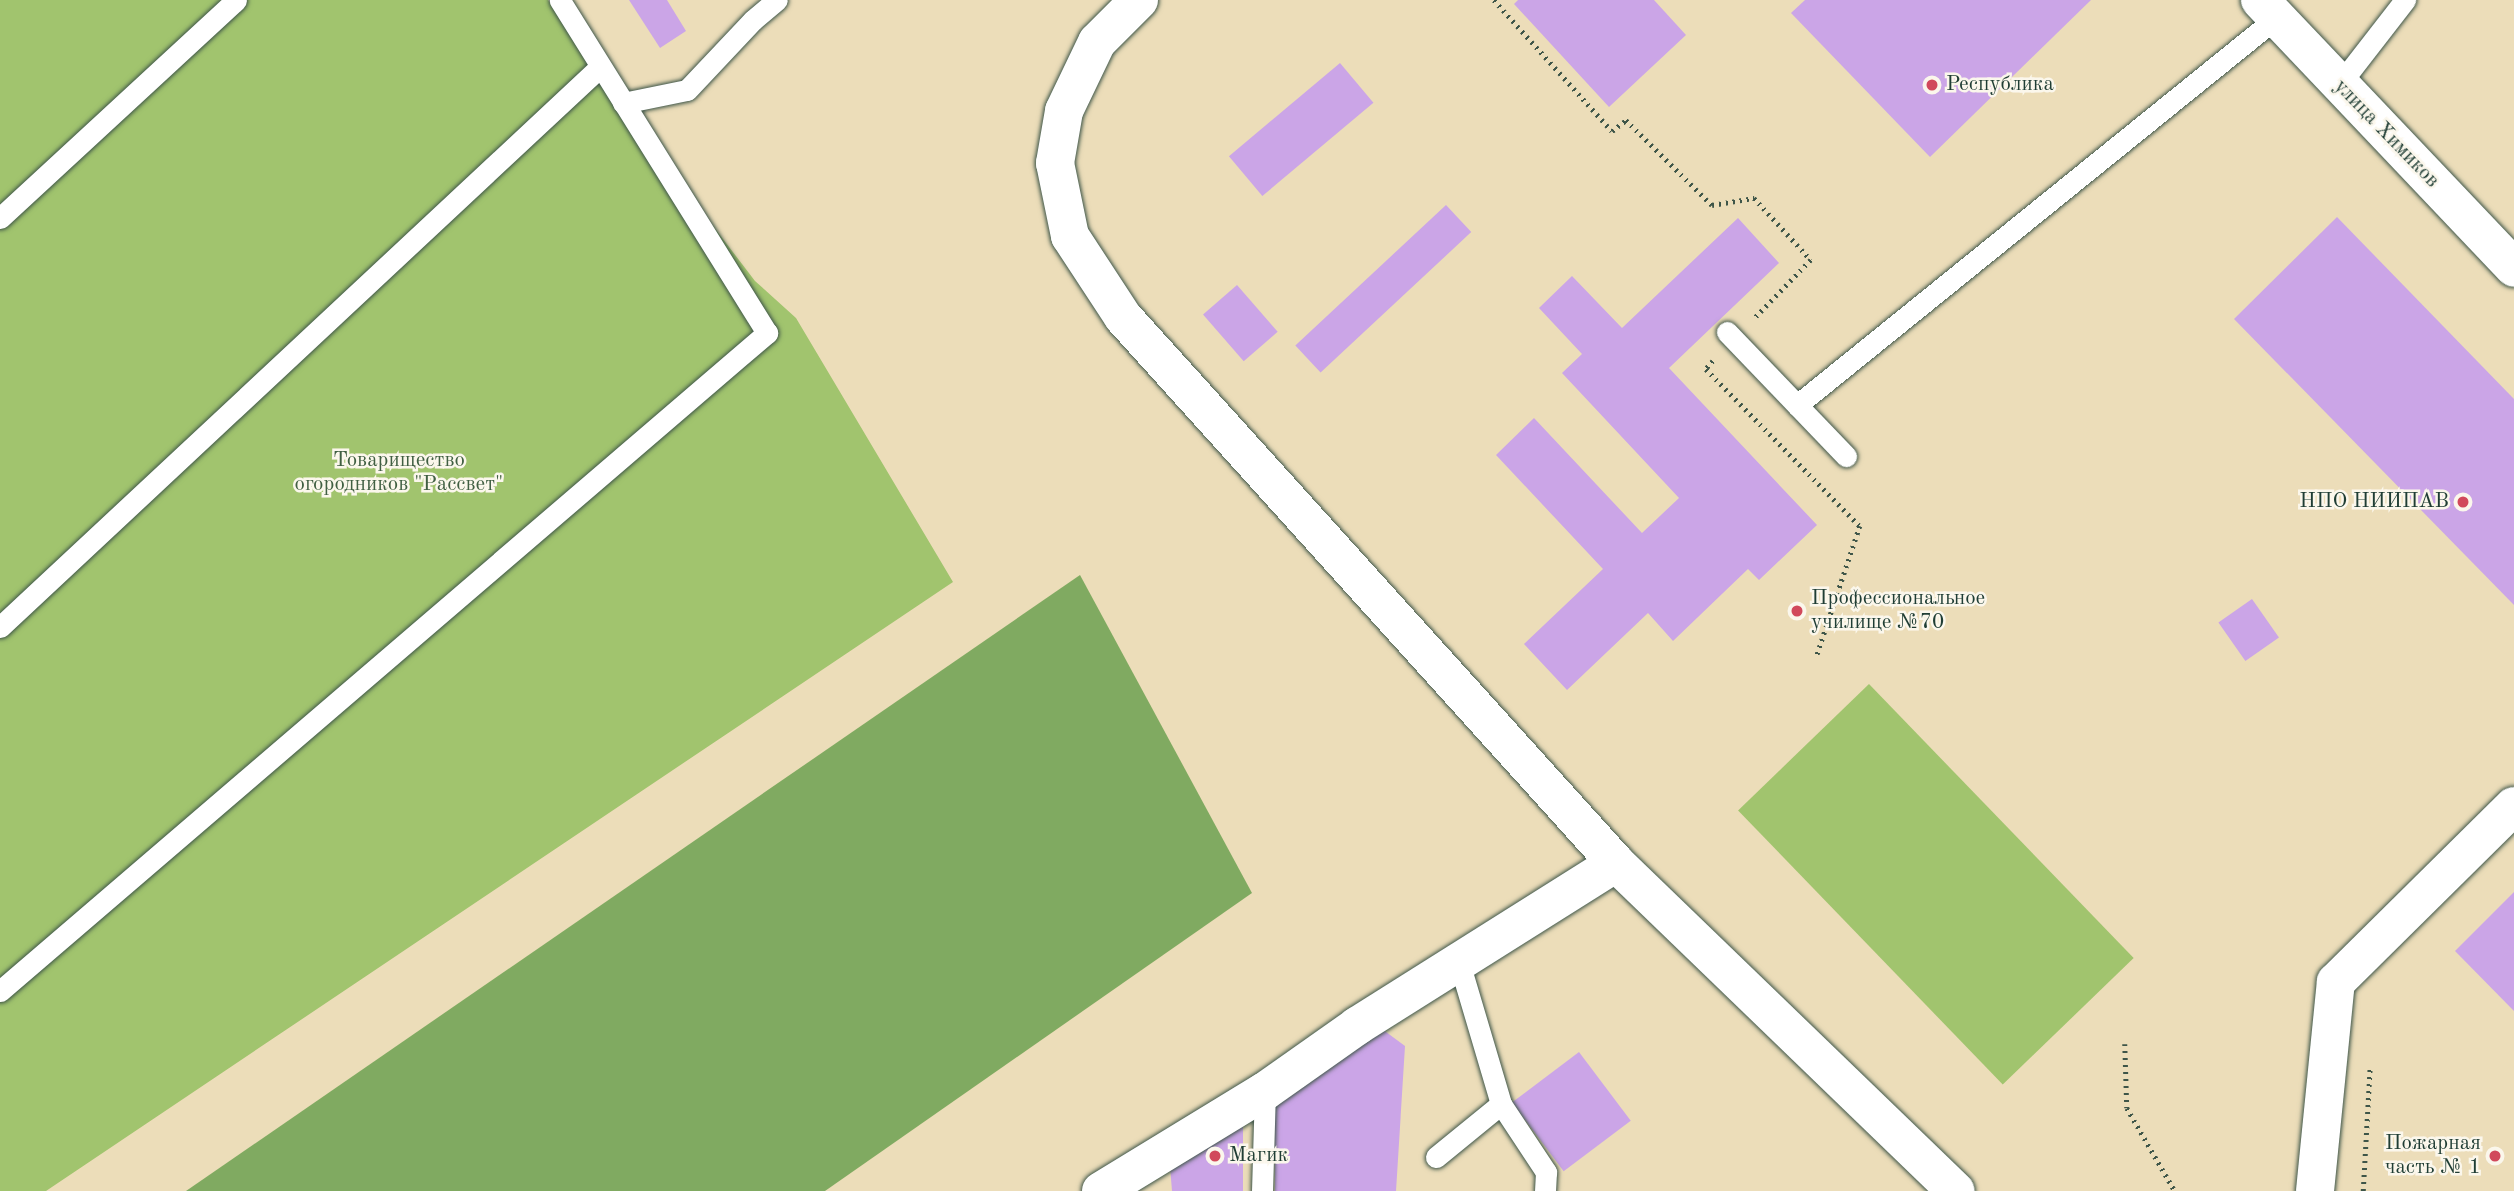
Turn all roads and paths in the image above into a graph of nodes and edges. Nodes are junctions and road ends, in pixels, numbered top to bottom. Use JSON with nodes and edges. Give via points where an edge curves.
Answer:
{"nodes":[{"id":1,"x":236,"y":0,"type":"edge"},
{"id":2,"x":560,"y":0,"type":"edge"},
{"id":3,"x":777,"y":0,"type":"edge"},
{"id":4,"x":1139,"y":0,"type":"edge"},
{"id":5,"x":2405,"y":0,"type":"edge"},
{"id":6,"x":2268,"y":9,"type":"edge"},
{"id":7,"x":600,"y":67,"type":"junction"},
{"id":8,"x":2339,"y":85,"type":"junction"},
{"id":9,"x":623,"y":103,"type":"junction"},
{"id":10,"x":0,"y":218,"type":"edge"},
{"id":11,"x":2514,"y":268,"type":"edge"},
{"id":12,"x":1727,"y":332,"type":"dead end"},
{"id":13,"x":1797,"y":405,"type":"junction"},
{"id":14,"x":1846,"y":456,"type":"dead end"},
{"id":15,"x":0,"y":627,"type":"edge"},
{"id":16,"x":2514,"y":806,"type":"edge"},
{"id":17,"x":1616,"y":863,"type":"junction"},
{"id":18,"x":1459,"y":962,"type":"junction"},
{"id":19,"x":0,"y":991,"type":"edge"},
{"id":20,"x":2125,"y":1044,"type":"dead end"},
{"id":21,"x":2370,"y":1062,"type":"dead end"},
{"id":22,"x":1265,"y":1091,"type":"junction"},
{"id":23,"x":1501,"y":1104,"type":"junction"},
{"id":24,"x":1436,"y":1157,"type":"dead end"},
{"id":25,"x":1546,"y":1182,"type":"edge"},
{"id":26,"x":1101,"y":1191,"type":"edge"},
{"id":27,"x":1262,"y":1191,"type":"edge"},
{"id":28,"x":1563,"y":1191,"type":"edge"},
{"id":29,"x":1956,"y":1191,"type":"edge"},
{"id":30,"x":2175,"y":1191,"type":"edge"},
{"id":31,"x":2315,"y":1191,"type":"edge"},
{"id":32,"x":2363,"y":1191,"type":"edge"}],
"edges":[{"from":1,"to":10,"type":"lane"},
{"from":2,"to":7,"type":"lane"},
{"from":3,"to":9,"type":"lane","via":[[687,90]]},
{"from":4,"to":17,"type":"street","via":[[1097,42],[1064,111],[1055,163],[1070,236],[1123,317]]},
{"from":5,"to":8,"type":"lane"},
{"from":6,"to":8,"type":"street","name":"улица Химиков"},
{"from":6,"to":13,"type":"lane"},
{"from":7,"to":9,"type":"lane"},
{"from":7,"to":15,"type":"lane"},
{"from":8,"to":11,"type":"street","name":"улица Химиков"},
{"from":9,"to":19,"type":"lane","via":[[767,333]]},
{"from":12,"to":13,"type":"lane"},
{"from":13,"to":14,"type":"lane"},
{"from":16,"to":31,"type":"street","via":[[2336,982]]},
{"from":17,"to":18,"type":"street"},
{"from":17,"to":29,"type":"street"},
{"from":18,"to":22,"type":"street"},
{"from":18,"to":23,"type":"lane"},
{"from":20,"to":30,"type":"path","via":[[2127,1108]]},
{"from":21,"to":32,"type":"path"},
{"from":22,"to":26,"type":"street"},
{"from":22,"to":27,"type":"lane"},
{"from":23,"to":24,"type":"lane"},
{"from":23,"to":25,"type":"lane"},
{"from":25,"to":28,"type":"lane"}]}
